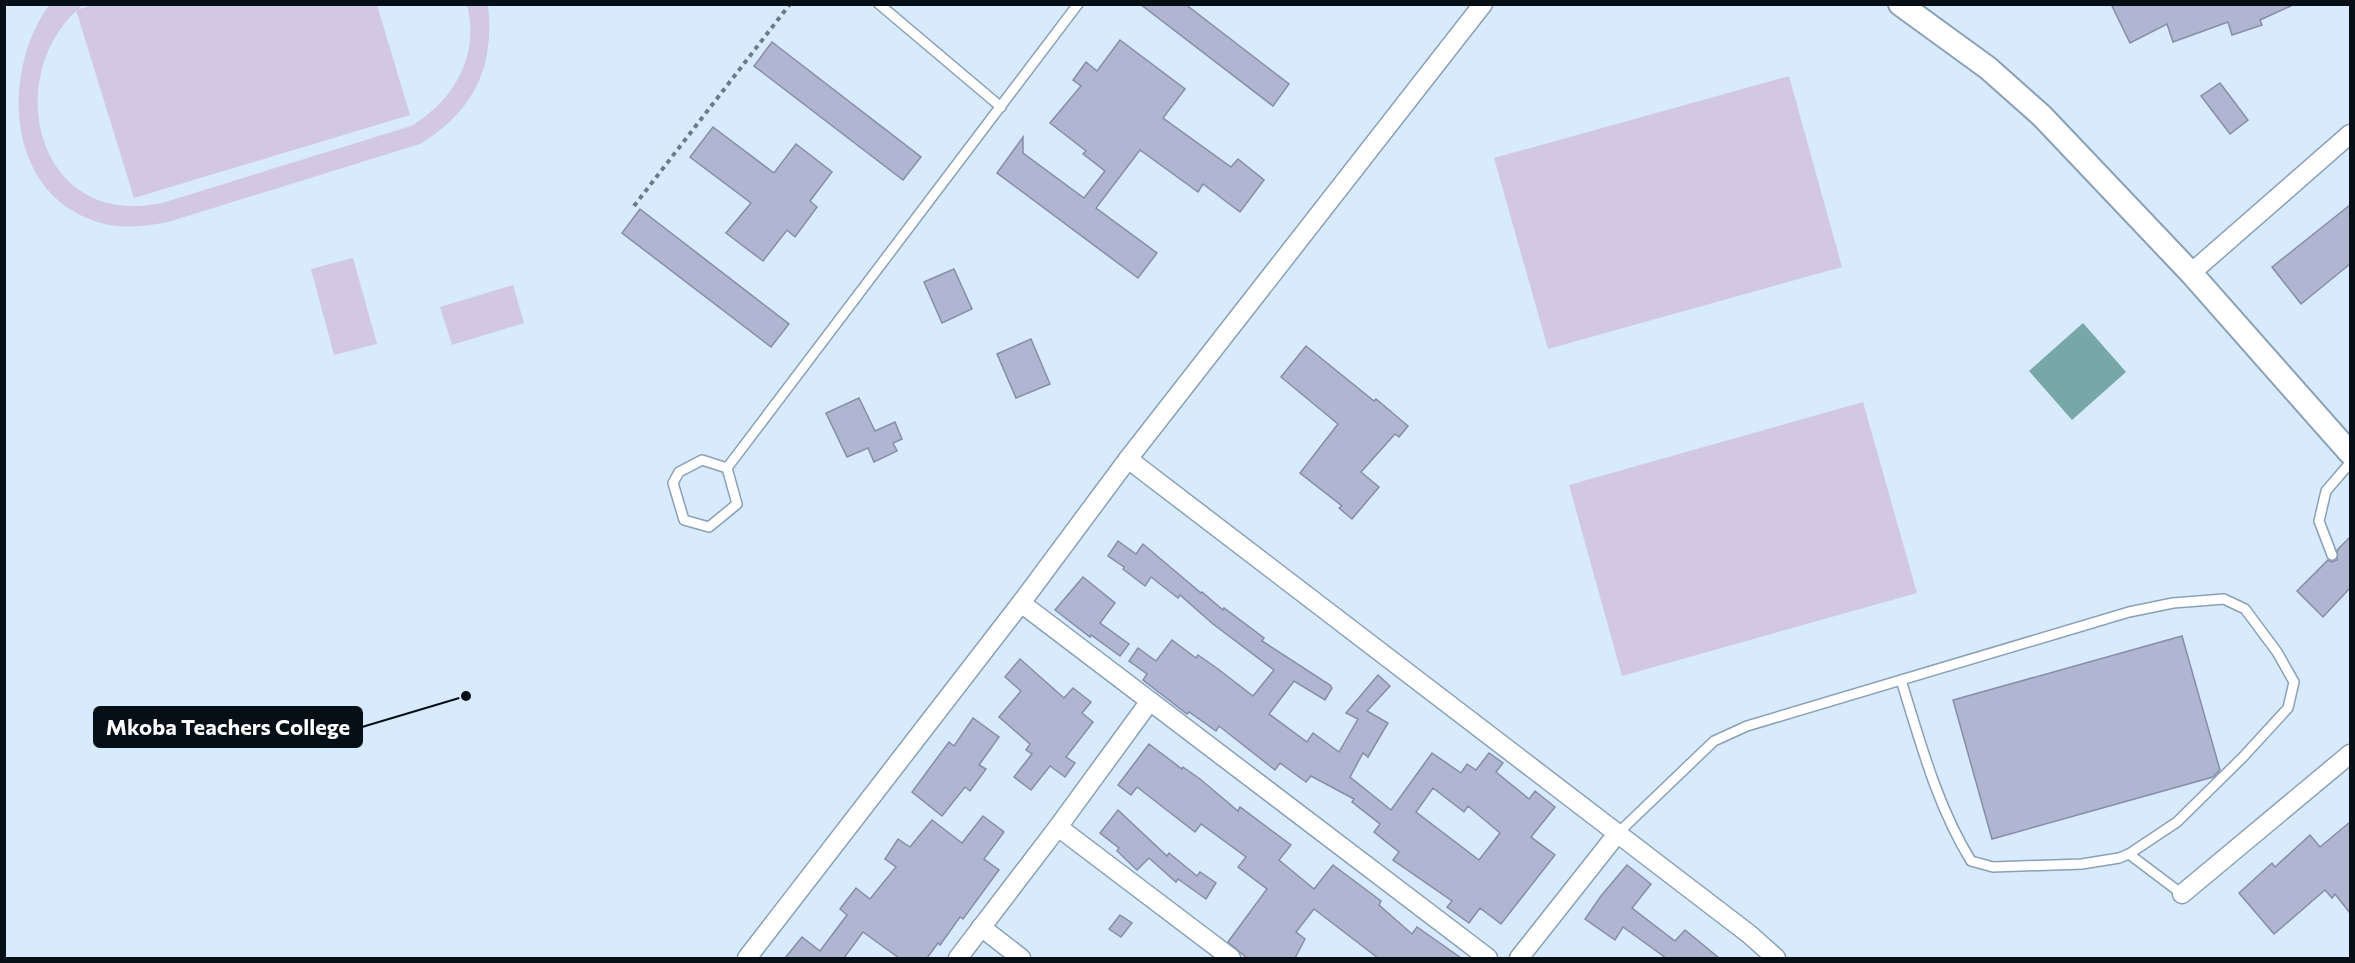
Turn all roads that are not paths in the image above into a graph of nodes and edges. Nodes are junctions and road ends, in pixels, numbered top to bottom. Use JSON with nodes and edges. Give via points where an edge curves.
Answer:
{"nodes":[{"id":1,"x":879,"y":4,"type":"edge"},
{"id":2,"x":1078,"y":4,"type":"edge"},
{"id":3,"x":1483,"y":4,"type":"edge"},
{"id":4,"x":1900,"y":4,"type":"edge"},
{"id":5,"x":1001,"y":107,"type":"junction"},
{"id":6,"x":2350,"y":134,"type":"edge"},
{"id":7,"x":2191,"y":273,"type":"junction"},
{"id":8,"x":2350,"y":453,"type":"edge"},
{"id":9,"x":1128,"y":459,"type":"junction"},
{"id":10,"x":2350,"y":463,"type":"edge"},
{"id":11,"x":727,"y":468,"type":"junction"},
{"id":12,"x":2332,"y":555,"type":"dead end"},
{"id":13,"x":1021,"y":603,"type":"junction"},
{"id":14,"x":1901,"y":680,"type":"junction"},
{"id":15,"x":1150,"y":701,"type":"junction"},
{"id":16,"x":2350,"y":754,"type":"edge"},
{"id":17,"x":1058,"y":827,"type":"junction"},
{"id":18,"x":1617,"y":834,"type":"junction"},
{"id":19,"x":2129,"y":854,"type":"junction"},
{"id":20,"x":2182,"y":894,"type":"joint"},
{"id":21,"x":981,"y":927,"type":"junction"},
{"id":22,"x":751,"y":957,"type":"edge"},
{"id":23,"x":958,"y":958,"type":"edge"},
{"id":24,"x":1021,"y":958,"type":"edge"},
{"id":25,"x":1232,"y":958,"type":"edge"},
{"id":26,"x":1488,"y":958,"type":"edge"},
{"id":27,"x":1519,"y":958,"type":"edge"},
{"id":28,"x":1776,"y":958,"type":"edge"}],
"edges":[{"from":1,"to":5,"type":"lane"},
{"from":2,"to":5,"type":"lane"},
{"from":3,"to":9,"type":"street"},
{"from":4,"to":7,"type":"street","via":[[2014,90]]},
{"from":5,"to":11,"type":"lane"},
{"from":6,"to":7,"type":"street"},
{"from":7,"to":8,"type":"street"},
{"from":9,"to":13,"type":"street"},
{"from":9,"to":18,"type":"street"},
{"from":10,"to":12,"type":"lane","via":[[2326,491],[2319,521]]},
{"from":11,"to":11,"type":"lane","via":[[737,504],[709,527],[684,520],[673,483],[679,472],[702,460]]},
{"from":13,"to":15,"type":"street"},
{"from":13,"to":22,"type":"street"},
{"from":14,"to":18,"type":"lane","via":[[1747,726],[1714,741]]},
{"from":14,"to":19,"type":"lane","via":[[1954,834],[1971,861],[1993,867],[2082,864]]},
{"from":14,"to":19,"type":"lane","via":[[2129,612],[2224,599],[2245,609],[2294,682],[2288,708],[2177,822]]},
{"from":15,"to":17,"type":"street"},
{"from":15,"to":26,"type":"street"},
{"from":16,"to":20,"type":"street"},
{"from":17,"to":21,"type":"street"},
{"from":17,"to":25,"type":"street"},
{"from":18,"to":27,"type":"street"},
{"from":18,"to":28,"type":"street"},
{"from":19,"to":20,"type":"lane"},
{"from":21,"to":23,"type":"street"},
{"from":21,"to":24,"type":"street"}]}
